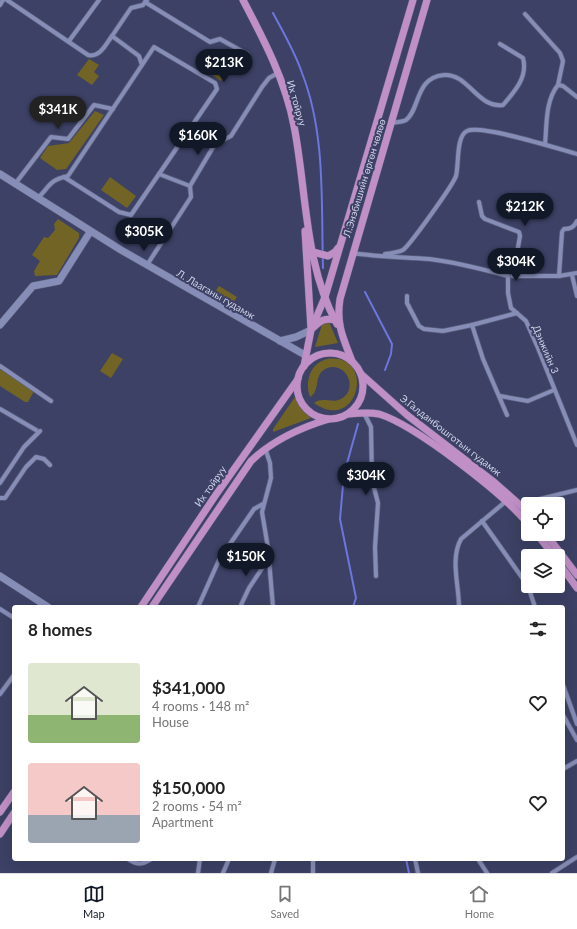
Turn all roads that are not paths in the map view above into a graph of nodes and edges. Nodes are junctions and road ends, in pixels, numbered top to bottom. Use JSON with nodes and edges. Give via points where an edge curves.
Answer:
{"nodes":[{"id":1,"x":3,"y":0,"type":"edge"},
{"id":2,"x":7,"y":0,"type":"edge"},
{"id":3,"x":99,"y":0,"type":"edge"},
{"id":4,"x":243,"y":0,"type":"edge"},
{"id":5,"x":413,"y":0,"type":"edge"},
{"id":6,"x":428,"y":0,"type":"edge"},
{"id":7,"x":146,"y":1,"type":"edge"},
{"id":8,"x":0,"y":5,"type":"edge"},
{"id":9,"x":525,"y":14,"type":"dead end"},
{"id":10,"x":112,"y":36,"type":"junction"},
{"id":11,"x":69,"y":41,"type":"junction"},
{"id":12,"x":500,"y":44,"type":"dead end"},
{"id":13,"x":246,"y":54,"type":"dead end"},
{"id":14,"x":142,"y":64,"type":"junction"},
{"id":15,"x":278,"y":73,"type":"junction"},
{"id":16,"x":558,"y":85,"type":"junction"},
{"id":17,"x":577,"y":97,"type":"edge"},
{"id":18,"x":113,"y":109,"type":"junction"},
{"id":19,"x":391,"y":123,"type":"junction"},
{"id":20,"x":545,"y":144,"type":"junction"},
{"id":21,"x":577,"y":154,"type":"edge"},
{"id":22,"x":0,"y":174,"type":"edge"},
{"id":23,"x":159,"y":174,"type":"junction"},
{"id":24,"x":63,"y":177,"type":"junction"},
{"id":25,"x":15,"y":184,"type":"junction"},
{"id":26,"x":190,"y":186,"type":"junction"},
{"id":27,"x":37,"y":199,"type":"junction"},
{"id":28,"x":479,"y":202,"type":"dead end"},
{"id":29,"x":306,"y":219,"type":"junction"},
{"id":30,"x":577,"y":221,"type":"edge"},
{"id":31,"x":90,"y":232,"type":"junction"},
{"id":32,"x":340,"y":246,"type":"junction"},
{"id":33,"x":313,"y":252,"type":"junction"},
{"id":34,"x":352,"y":253,"type":"junction"},
{"id":35,"x":380,"y":255,"type":"junction"},
{"id":36,"x":147,"y":265,"type":"junction"},
{"id":37,"x":577,"y":273,"type":"edge"},
{"id":38,"x":572,"y":275,"type":"junction"},
{"id":39,"x":508,"y":276,"type":"junction"},
{"id":40,"x":514,"y":276,"type":"junction"},
{"id":41,"x":559,"y":276,"type":"junction"},
{"id":42,"x":408,"y":296,"type":"dead end"},
{"id":43,"x":577,"y":296,"type":"edge"},
{"id":44,"x":325,"y":297,"type":"junction"},
{"id":45,"x":517,"y":313,"type":"junction"},
{"id":46,"x":334,"y":320,"type":"junction"},
{"id":47,"x":1,"y":321,"type":"edge"},
{"id":48,"x":472,"y":325,"type":"junction"},
{"id":49,"x":339,"y":328,"type":"junction"},
{"id":50,"x":311,"y":330,"type":"junction"},
{"id":51,"x":280,"y":341,"type":"junction"},
{"id":52,"x":305,"y":355,"type":"junction"},
{"id":53,"x":352,"y":361,"type":"junction"},
{"id":54,"x":0,"y":366,"type":"edge"},
{"id":55,"x":304,"y":366,"type":"junction"},
{"id":56,"x":361,"y":374,"type":"junction"},
{"id":57,"x":298,"y":379,"type":"junction"},
{"id":58,"x":554,"y":390,"type":"junction"},
{"id":59,"x":500,"y":396,"type":"junction"},
{"id":60,"x":51,"y":401,"type":"dead end"},
{"id":61,"x":0,"y":409,"type":"edge"},
{"id":62,"x":364,"y":413,"type":"junction"},
{"id":63,"x":348,"y":414,"type":"junction"},
{"id":64,"x":507,"y":415,"type":"dead end"},
{"id":65,"x":329,"y":419,"type":"junction"},
{"id":66,"x":577,"y":445,"type":"edge"},
{"id":67,"x":265,"y":447,"type":"junction"},
{"id":68,"x":50,"y":465,"type":"dead end"},
{"id":69,"x":0,"y":483,"type":"edge"},
{"id":70,"x":577,"y":490,"type":"edge"},
{"id":71,"x":548,"y":497,"type":"edge"},
{"id":72,"x":0,"y":498,"type":"edge"},
{"id":73,"x":505,"y":502,"type":"junction"},
{"id":74,"x":264,"y":504,"type":"junction"},
{"id":75,"x":521,"y":509,"type":"edge"},
{"id":76,"x":521,"y":511,"type":"edge"},
{"id":77,"x":482,"y":521,"type":"junction"},
{"id":78,"x":542,"y":541,"type":"edge"},
{"id":79,"x":551,"y":541,"type":"edge"},
{"id":80,"x":548,"y":549,"type":"edge"},
{"id":81,"x":269,"y":557,"type":"junction"},
{"id":82,"x":565,"y":572,"type":"edge"},
{"id":83,"x":577,"y":575,"type":"edge"},
{"id":84,"x":0,"y":576,"type":"edge"},
{"id":85,"x":376,"y":576,"type":"dead end"},
{"id":86,"x":521,"y":576,"type":"edge"},
{"id":87,"x":577,"y":588,"type":"edge"},
{"id":88,"x":530,"y":593,"type":"edge"},
{"id":89,"x":45,"y":605,"type":"edge"},
{"id":90,"x":142,"y":605,"type":"edge"},
{"id":91,"x":153,"y":605,"type":"edge"},
{"id":92,"x":199,"y":605,"type":"edge"},
{"id":93,"x":241,"y":605,"type":"edge"},
{"id":94,"x":273,"y":605,"type":"edge"},
{"id":95,"x":459,"y":605,"type":"edge"},
{"id":96,"x":534,"y":605,"type":"edge"},
{"id":97,"x":0,"y":609,"type":"edge"},
{"id":98,"x":12,"y":617,"type":"edge"},
{"id":99,"x":12,"y":678,"type":"edge"},
{"id":100,"x":565,"y":691,"type":"edge"},
{"id":101,"x":0,"y":694,"type":"edge"},
{"id":102,"x":565,"y":719,"type":"edge"},
{"id":103,"x":577,"y":724,"type":"edge"},
{"id":104,"x":577,"y":740,"type":"edge"},
{"id":105,"x":577,"y":761,"type":"edge"},
{"id":106,"x":565,"y":768,"type":"edge"},
{"id":107,"x":12,"y":795,"type":"edge"},
{"id":108,"x":0,"y":812,"type":"edge"},
{"id":109,"x":12,"y":816,"type":"edge"},
{"id":110,"x":0,"y":834,"type":"edge"},
{"id":111,"x":577,"y":857,"type":"edge"},
{"id":112,"x":131,"y":861,"type":"edge"},
{"id":113,"x":148,"y":861,"type":"edge"},
{"id":114,"x":200,"y":861,"type":"edge"},
{"id":115,"x":228,"y":861,"type":"edge"},
{"id":116,"x":274,"y":861,"type":"edge"},
{"id":117,"x":312,"y":861,"type":"edge"},
{"id":118,"x":415,"y":861,"type":"edge"},
{"id":119,"x":479,"y":861,"type":"edge"},
{"id":120,"x":198,"y":873,"type":"edge"},
{"id":121,"x":223,"y":873,"type":"edge"},
{"id":122,"x":271,"y":873,"type":"edge"},
{"id":123,"x":313,"y":873,"type":"edge"},
{"id":124,"x":418,"y":873,"type":"edge"},
{"id":125,"x":487,"y":873,"type":"edge"},
{"id":126,"x":552,"y":873,"type":"edge"}],
"edges":[{"from":1,"to":8,"type":"street"},
{"from":2,"to":11,"type":"street"},
{"from":3,"to":11,"type":"street"},
{"from":4,"to":15,"type":"main road","name":"Их тойруу"},
{"from":5,"to":32,"type":"main road","name":"Л.Энэбишийн өргөн чөлөө"},
{"from":6,"to":19,"type":"main road","name":"Л.Энэбишийн өргөн чөлөө"},
{"from":7,"to":10,"type":"street","via":[[143,5],[131,8]]},
{"from":7,"to":13,"type":"street","via":[[210,42],[220,39]]},
{"from":9,"to":16,"type":"street","via":[[560,53],[563,61]]},
{"from":10,"to":11,"type":"street","via":[[94,56],[88,55]]},
{"from":10,"to":14,"type":"street","via":[[139,56]]},
{"from":12,"to":19,"type":"street","via":[[524,58],[525,64],[519,85],[503,105],[496,106],[479,98],[473,89],[451,76],[444,75],[431,79],[426,84],[405,121]]},
{"from":14,"to":18,"type":"street"},
{"from":14,"to":23,"type":"street","via":[[154,47],[217,86]]},
{"from":15,"to":26,"type":"street","via":[[269,78],[262,87],[231,136],[214,144]]},
{"from":15,"to":29,"type":"main road","name":"Их тойруу","via":[[295,128]]},
{"from":16,"to":17,"type":"street"},
{"from":16,"to":20,"type":"street","via":[[547,111]]},
{"from":18,"to":24,"type":"street","via":[[68,176]]},
{"from":18,"to":25,"type":"street","via":[[94,105],[68,139],[51,137]]},
{"from":19,"to":34,"type":"main road","name":"Л.Энэбишийн өргөн чөлөө"},
{"from":20,"to":21,"type":"street"},
{"from":20,"to":35,"type":"street","via":[[467,130],[460,141],[455,178],[446,194],[404,249]]},
{"from":22,"to":25,"type":"main road","name":"Л. Лааганы гудамж"},
{"from":23,"to":24,"type":"street","via":[[131,215],[119,212]]},
{"from":23,"to":26,"type":"street"},
{"from":24,"to":27,"type":"street","via":[[49,184]]},
{"from":25,"to":27,"type":"main road","name":"Л. Лааганы гудамж"},
{"from":26,"to":36,"type":"street","via":[[191,197]]},
{"from":27,"to":31,"type":"main road","name":"Л. Лааганы гудамж"},
{"from":28,"to":40,"type":"street","via":[[485,219],[519,232]]},
{"from":29,"to":33,"type":"main road","name":"Их тойруу"},
{"from":29,"to":50,"type":"main road","name":"Их тойруу","via":[[305,243]]},
{"from":30,"to":41,"type":"street","via":[[573,227],[562,232]]},
{"from":31,"to":36,"type":"main road","name":"Л. Лааганы гудамж"},
{"from":31,"to":47,"type":"main road","via":[[59,281],[33,286]]},
{"from":32,"to":33,"type":"main road","via":[[328,256]]},
{"from":32,"to":44,"type":"main road","name":"Л.Энэбишийн өргөн чөлөө"},
{"from":33,"to":44,"type":"main road","name":"Их тойруу"},
{"from":34,"to":35,"type":"street"},
{"from":34,"to":49,"type":"main road","name":"Л.Энэбишийн өргөн чөлөө","via":[[338,307]]},
{"from":35,"to":39,"type":"street","via":[[430,259]]},
{"from":36,"to":51,"type":"main road","name":"Л. Лааганы гудамж"},
{"from":37,"to":38,"type":"street"},
{"from":38,"to":41,"type":"street"},
{"from":38,"to":43,"type":"street"},
{"from":39,"to":40,"type":"street"},
{"from":39,"to":45,"type":"street","name":"Дэнжийн 3","via":[[508,293],[512,308]]},
{"from":40,"to":41,"type":"street"},
{"from":42,"to":48,"type":"street","via":[[407,303],[419,326],[424,329],[443,331]]},
{"from":44,"to":46,"type":"main road"},
{"from":44,"to":50,"type":"main road","name":"Их тойруу"},
{"from":45,"to":48,"type":"street"},
{"from":45,"to":58,"type":"street","name":"Дэнжийн 3","via":[[526,321]]},
{"from":46,"to":49,"type":"main road"},
{"from":46,"to":50,"type":"main road","via":[[321,320]]},
{"from":48,"to":59,"type":"street","via":[[483,359]]},
{"from":49,"to":53,"type":"main road","name":"Л.Энэбишийн өргөн чөлөө"},
{"from":50,"to":51,"type":"main road"},
{"from":50,"to":52,"type":"main road","name":"Их тойруу"},
{"from":51,"to":52,"type":"main road","name":"Л. Лааганы гудамж"},
{"from":52,"to":55,"type":"main road","name":"Их тойруу"},
{"from":53,"to":55,"type":"main road","via":[[338,354],[322,354],[312,358]]},
{"from":53,"to":56,"type":"main road"},
{"from":54,"to":60,"type":"street"},
{"from":55,"to":57,"type":"main road"},
{"from":56,"to":63,"type":"main road","via":[[362,396]]},
{"from":56,"to":75,"type":"main road","name":"Э.Галданбошготын гудамж","via":[[407,415],[494,482]]},
{"from":57,"to":65,"type":"main road","via":[[298,393],[304,406],[319,418]]},
{"from":57,"to":90,"type":"main road","name":"Их тойруу"},
{"from":58,"to":59,"type":"street","via":[[528,401]]},
{"from":58,"to":66,"type":"street","name":"Дэнжийн 3"},
{"from":59,"to":64,"type":"street"},
{"from":61,"to":69,"type":"street","via":[[38,430]]},
{"from":62,"to":63,"type":"main road","name":"Э.Галданбошготын гудамж"},
{"from":62,"to":73,"type":"main road","name":"Э.Галданбошготын гудамж","via":[[377,414],[402,424],[451,458]]},
{"from":62,"to":85,"type":"street","via":[[371,427],[372,480],[378,503]]},
{"from":63,"to":65,"type":"main road"},
{"from":65,"to":67,"type":"main road","name":"Их тойруу","via":[[285,436]]},
{"from":67,"to":74,"type":"street","via":[[272,478]]},
{"from":67,"to":91,"type":"main road","name":"Их тойруу","via":[[251,462]]},
{"from":68,"to":72,"type":"street","via":[[44,459],[36,457],[5,498]]},
{"from":70,"to":71,"type":"street"},
{"from":73,"to":76,"type":"main road","name":"Э.Галданбошготын гудамж"},
{"from":73,"to":77,"type":"street"},
{"from":74,"to":81,"type":"street","via":[[262,512]]},
{"from":74,"to":92,"type":"street","via":[[254,509],[219,560]]},
{"from":77,"to":86,"type":"street"},
{"from":77,"to":95,"type":"street","via":[[461,539],[455,553]]},
{"from":78,"to":80,"type":"main road"},
{"from":79,"to":83,"type":"main road"},
{"from":81,"to":93,"type":"street"},
{"from":81,"to":94,"type":"street"},
{"from":82,"to":87,"type":"main road"},
{"from":84,"to":89,"type":"main road"},
{"from":88,"to":96,"type":"street"},
{"from":97,"to":98,"type":"street"},
{"from":99,"to":101,"type":"street"},
{"from":100,"to":103,"type":"street"},
{"from":102,"to":104,"type":"street"},
{"from":105,"to":106,"type":"street"},
{"from":107,"to":108,"type":"main road"},
{"from":109,"to":110,"type":"main road"},
{"from":111,"to":126,"type":"street"},
{"from":112,"to":113,"type":"street","via":[[143,864]]},
{"from":114,"to":120,"type":"street"},
{"from":115,"to":121,"type":"street"},
{"from":116,"to":122,"type":"street"},
{"from":117,"to":123,"type":"street"},
{"from":118,"to":124,"type":"street"},
{"from":119,"to":125,"type":"street"}]}
